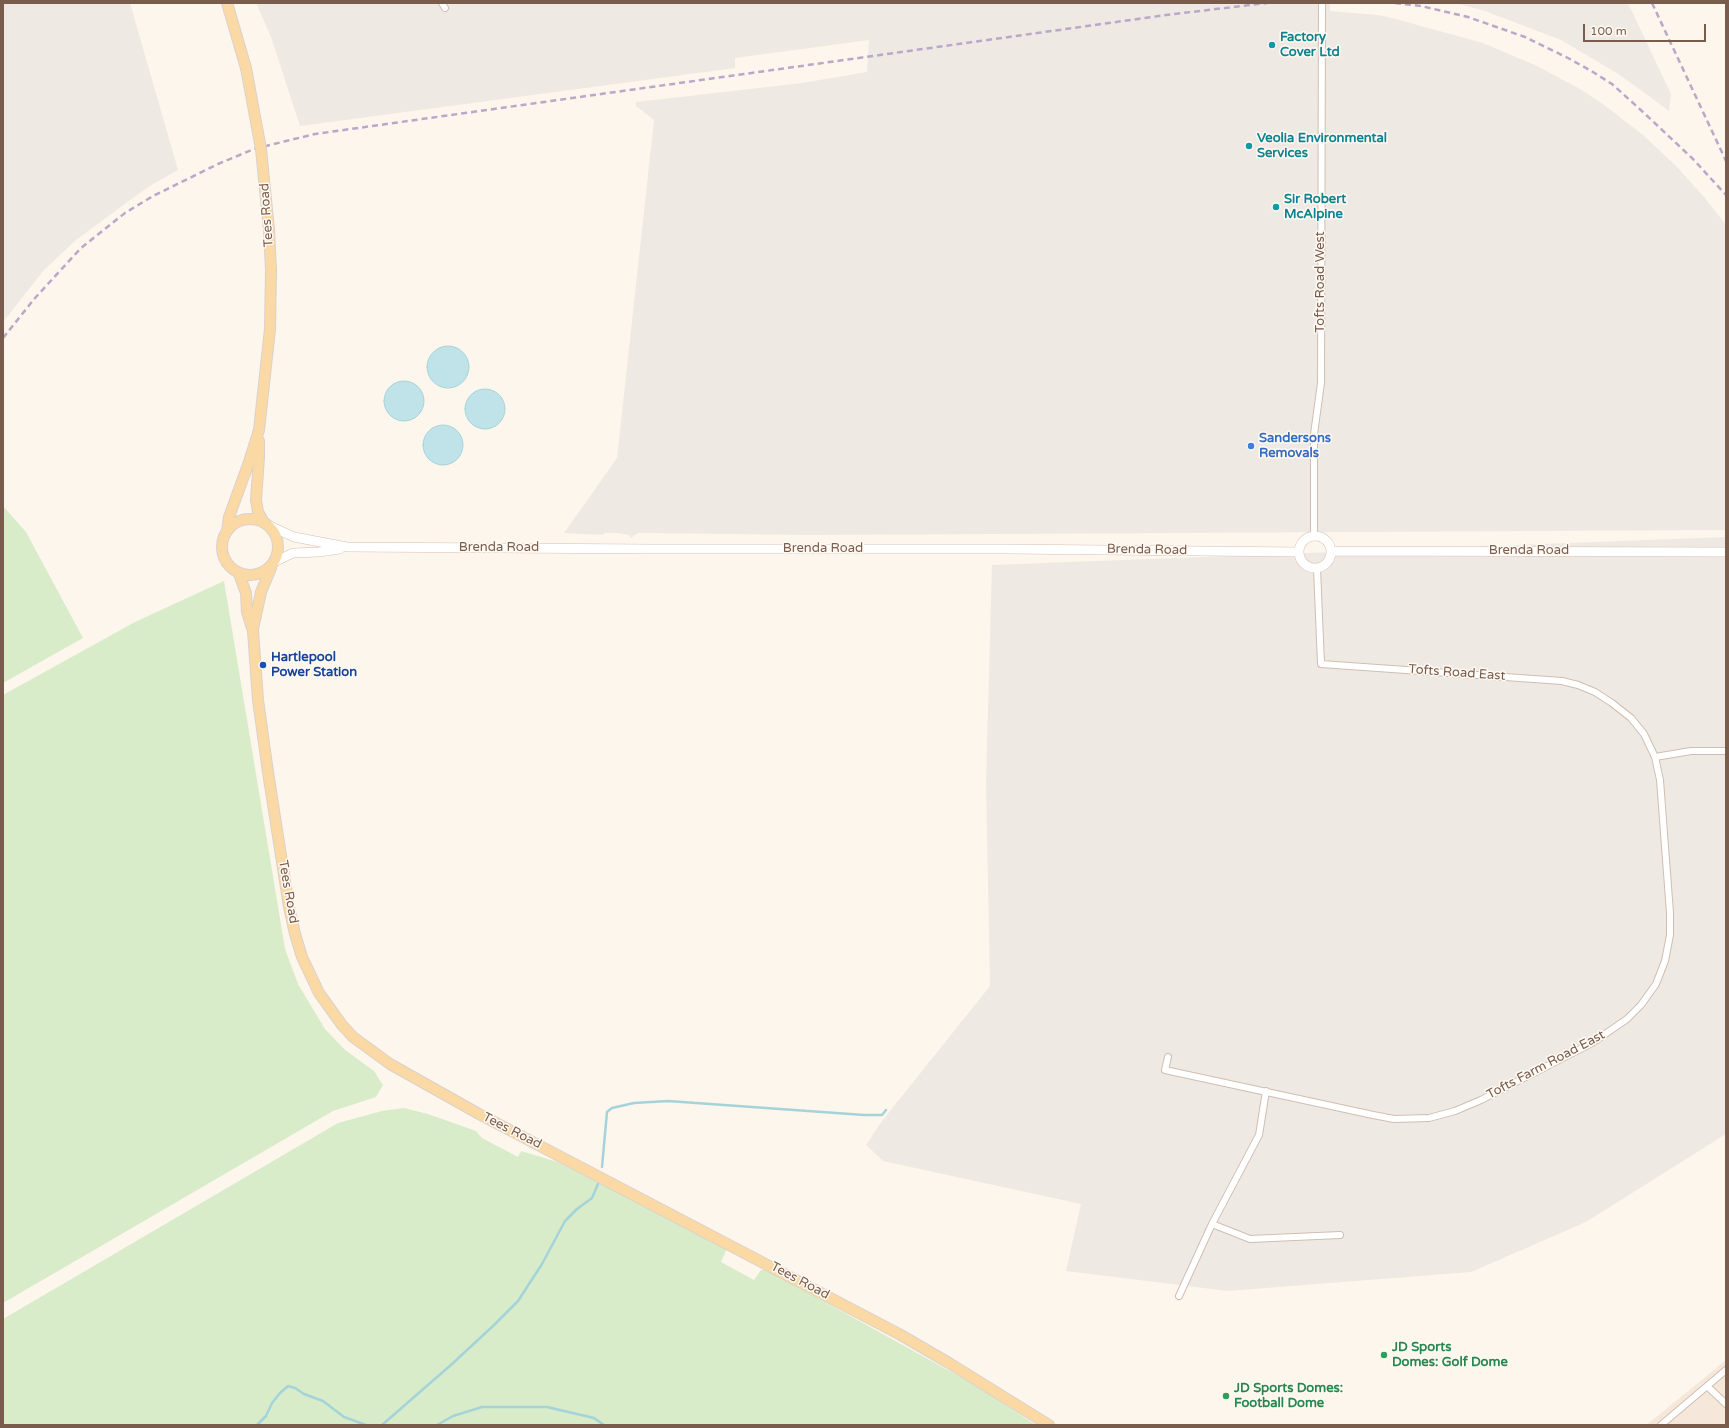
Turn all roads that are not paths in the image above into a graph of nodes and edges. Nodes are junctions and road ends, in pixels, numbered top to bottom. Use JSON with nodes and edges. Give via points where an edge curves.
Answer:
{"nodes":[{"id":1,"x":227,"y":3,"type":"edge"},
{"id":2,"x":1322,"y":3,"type":"edge"},
{"id":3,"x":259,"y":430,"type":"junction"},
{"id":4,"x":266,"y":524,"type":"junction"},
{"id":5,"x":227,"y":530,"type":"junction"},
{"id":6,"x":1314,"y":536,"type":"junction"},
{"id":7,"x":347,"y":547,"type":"junction"},
{"id":8,"x":1331,"y":551,"type":"junction"},
{"id":9,"x":1299,"y":552,"type":"junction"},
{"id":10,"x":1726,"y":552,"type":"edge"},
{"id":11,"x":273,"y":563,"type":"junction"},
{"id":12,"x":1317,"y":568,"type":"junction"},
{"id":13,"x":240,"y":574,"type":"junction"},
{"id":14,"x":253,"y":631,"type":"junction"},
{"id":15,"x":1726,"y":751,"type":"edge"},
{"id":16,"x":1655,"y":757,"type":"junction"},
{"id":17,"x":1168,"y":1057,"type":"dead end"},
{"id":18,"x":1266,"y":1091,"type":"junction"},
{"id":19,"x":1212,"y":1224,"type":"junction"},
{"id":20,"x":1340,"y":1235,"type":"dead end"},
{"id":21,"x":1179,"y":1296,"type":"dead end"},
{"id":22,"x":1726,"y":1370,"type":"edge"},
{"id":23,"x":1707,"y":1386,"type":"junction"},
{"id":24,"x":1726,"y":1404,"type":"edge"},
{"id":25,"x":1048,"y":1425,"type":"edge"},
{"id":26,"x":1661,"y":1425,"type":"edge"}],
"edges":[{"from":1,"to":3,"type":"main road","name":"Tees Road","bridge":true,"via":[[246,68],[261,149],[269,230],[270,329]]},
{"from":2,"to":6,"type":"street","name":"Tofts Road West","via":[[1321,377],[1314,434]]},
{"from":3,"to":4,"type":"main road","name":"Tees Road","via":[[260,457],[256,500],[258,512]]},
{"from":3,"to":5,"type":"main road","name":"Tees Road","via":[[229,517]]},
{"from":4,"to":5,"type":"main road","via":[[253,518],[246,519],[238,521]]},
{"from":4,"to":7,"type":"main road","name":"Brenda Road","via":[[294,537]]},
{"from":4,"to":11,"type":"main road","via":[[277,537],[278,548]]},
{"from":5,"to":13,"type":"main road","via":[[222,553],[230,568]]},
{"from":6,"to":8,"type":"main road","via":[[1323,537]]},
{"from":6,"to":9,"type":"main road","via":[[1306,538],[1300,545]]},
{"from":7,"to":9,"type":"main road","name":"Brenda Road"},
{"from":7,"to":11,"type":"main road","name":"Brenda Road","via":[[293,553]]},
{"from":8,"to":10,"type":"main road","name":"Brenda Road"},
{"from":8,"to":12,"type":"main road","via":[[1330,558],[1324,566]]},
{"from":9,"to":12,"type":"main road","via":[[1305,565]]},
{"from":11,"to":13,"type":"main road","via":[[263,572],[250,576]]},
{"from":11,"to":14,"type":"main road","name":"Tees Road","via":[[261,592]]},
{"from":12,"to":16,"type":"street","name":"Tofts Road East","via":[[1321,664],[1562,681],[1578,685],[1612,702],[1631,718],[1644,734]]},
{"from":13,"to":14,"type":"main road","name":"Tees Road"},
{"from":14,"to":25,"type":"main road","name":"Tees Road","via":[[258,700],[295,934],[302,957],[319,992],[353,1037],[390,1064],[479,1114],[892,1331],[949,1363]]},
{"from":15,"to":16,"type":"street","via":[[1691,751]]},
{"from":16,"to":18,"type":"street","name":"Tofts Farm Road East","via":[[1662,800],[1670,935],[1665,962],[1656,984],[1627,1019],[1592,1043],[1487,1097],[1455,1111],[1429,1118],[1394,1119]]},
{"from":17,"to":18,"type":"street","name":"Tofts Farm Road East","via":[[1165,1070]]},
{"from":18,"to":19,"type":"street","via":[[1259,1135]]},
{"from":19,"to":20,"type":"street","via":[[1250,1239]]},
{"from":19,"to":21,"type":"street"},
{"from":22,"to":23,"type":"street"},
{"from":23,"to":24,"type":"street"},
{"from":23,"to":26,"type":"street"}]}
